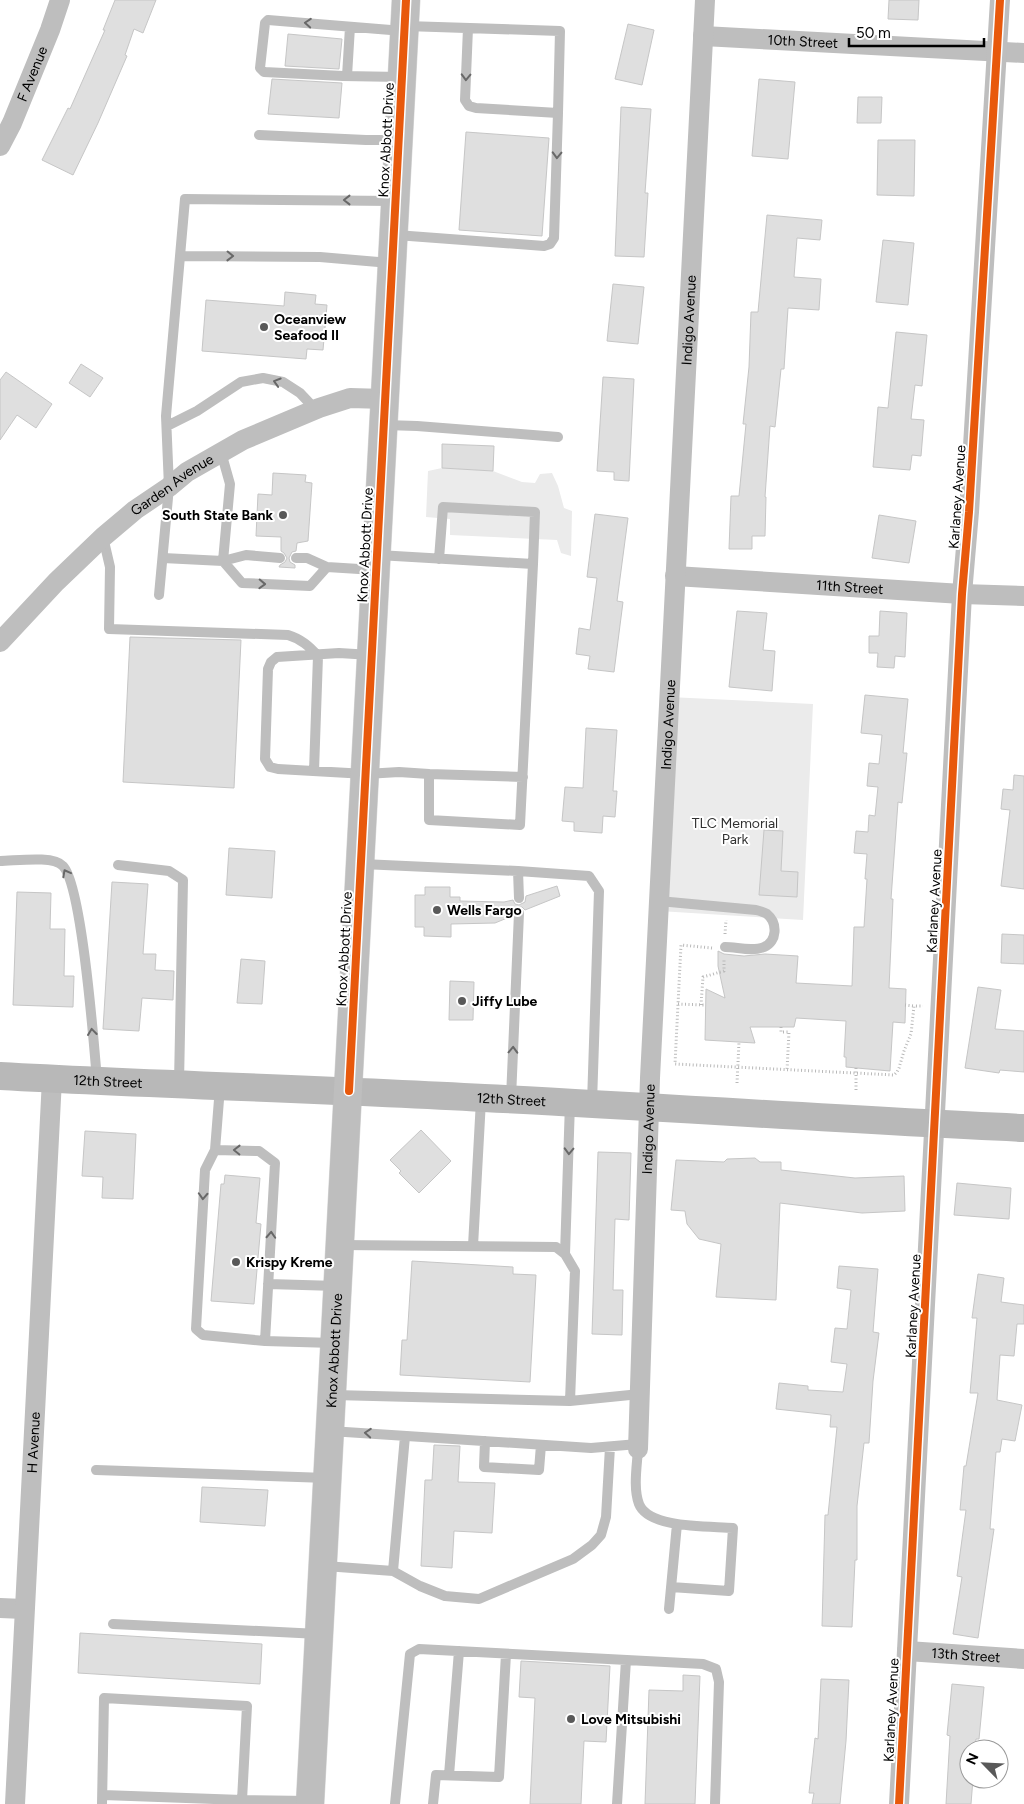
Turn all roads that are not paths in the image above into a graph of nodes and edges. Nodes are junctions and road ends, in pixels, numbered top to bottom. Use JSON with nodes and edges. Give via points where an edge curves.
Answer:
{"nodes":[{"id":1,"x":60,"y":0,"type":"edge"},
{"id":2,"x":705,"y":0,"type":"edge"},
{"id":3,"x":1000,"y":0,"type":"edge"},
{"id":4,"x":405,"y":19,"type":"edge"},
{"id":5,"x":350,"y":27,"type":"junction"},
{"id":6,"x":468,"y":28,"type":"junction"},
{"id":7,"x":703,"y":36,"type":"junction"},
{"id":8,"x":997,"y":52,"type":"junction"},
{"id":9,"x":1024,"y":53,"type":"edge"},
{"id":10,"x":347,"y":76,"type":"junction"},
{"id":11,"x":402,"y":77,"type":"junction"},
{"id":12,"x":558,"y":113,"type":"junction"},
{"id":13,"x":259,"y":135,"type":"dead end"},
{"id":14,"x":398,"y":140,"type":"junction"},
{"id":15,"x":0,"y":146,"type":"edge"},
{"id":16,"x":396,"y":201,"type":"junction"},
{"id":17,"x":394,"y":235,"type":"junction"},
{"id":18,"x":181,"y":256,"type":"junction"},
{"id":19,"x":392,"y":263,"type":"junction"},
{"id":20,"x":385,"y":399,"type":"junction"},
{"id":21,"x":316,"y":410,"type":"junction"},
{"id":22,"x":384,"y":425,"type":"junction"},
{"id":23,"x":166,"y":426,"type":"junction"},
{"id":24,"x":558,"y":437,"type":"dead end"},
{"id":25,"x":221,"y":452,"type":"junction"},
{"id":26,"x":169,"y":487,"type":"junction"},
{"id":27,"x":102,"y":537,"type":"junction"},
{"id":28,"x":163,"y":558,"type":"junction"},
{"id":29,"x":280,"y":558,"type":"dead end"},
{"id":30,"x":296,"y":558,"type":"dead end"},
{"id":31,"x":439,"y":559,"type":"junction"},
{"id":32,"x":224,"y":561,"type":"junction"},
{"id":33,"x":376,"y":563,"type":"junction"},
{"id":34,"x":533,"y":564,"type":"junction"},
{"id":35,"x":327,"y":567,"type":"junction"},
{"id":36,"x":675,"y":576,"type":"junction"},
{"id":37,"x":962,"y":594,"type":"junction"},
{"id":38,"x":159,"y":595,"type":"dead end"},
{"id":39,"x":1024,"y":596,"type":"edge"},
{"id":40,"x":0,"y":642,"type":"edge"},
{"id":41,"x":318,"y":656,"type":"junction"},
{"id":42,"x":372,"y":656,"type":"junction"},
{"id":43,"x":314,"y":771,"type":"junction"},
{"id":44,"x":366,"y":774,"type":"junction"},
{"id":45,"x":430,"y":774,"type":"junction"},
{"id":46,"x":523,"y":777,"type":"junction"},
{"id":47,"x":0,"y":861,"type":"edge"},
{"id":48,"x":361,"y":864,"type":"junction"},
{"id":49,"x":118,"y":865,"type":"dead end"},
{"id":50,"x":518,"y":871,"type":"junction"},
{"id":51,"x":518,"y":898,"type":"dead end"},
{"id":52,"x":659,"y":901,"type":"junction"},
{"id":53,"x":519,"y":913,"type":"dead end"},
{"id":54,"x":725,"y":947,"type":"road end"},
{"id":55,"x":0,"y":1076,"type":"edge"},
{"id":56,"x":52,"y":1079,"type":"junction"},
{"id":57,"x":97,"y":1081,"type":"junction"},
{"id":58,"x":179,"y":1084,"type":"junction"},
{"id":59,"x":220,"y":1086,"type":"junction"},
{"id":60,"x":349,"y":1091,"type":"junction"},
{"id":61,"x":481,"y":1098,"type":"junction"},
{"id":62,"x":511,"y":1099,"type":"junction"},
{"id":63,"x":581,"y":1103,"type":"junction"},
{"id":64,"x":649,"y":1106,"type":"junction"},
{"id":65,"x":935,"y":1124,"type":"junction"},
{"id":66,"x":1024,"y":1128,"type":"edge"},
{"id":67,"x":215,"y":1150,"type":"junction"},
{"id":68,"x":340,"y":1245,"type":"junction"},
{"id":69,"x":473,"y":1246,"type":"junction"},
{"id":70,"x":565,"y":1254,"type":"junction"},
{"id":71,"x":268,"y":1284,"type":"junction"},
{"id":72,"x":338,"y":1286,"type":"junction"},
{"id":73,"x":265,"y":1341,"type":"junction"},
{"id":74,"x":335,"y":1343,"type":"junction"},
{"id":75,"x":640,"y":1394,"type":"junction"},
{"id":76,"x":332,"y":1395,"type":"junction"},
{"id":77,"x":570,"y":1401,"type":"junction"},
{"id":78,"x":330,"y":1431,"type":"junction"},
{"id":79,"x":405,"y":1436,"type":"junction"},
{"id":80,"x":485,"y":1441,"type":"junction"},
{"id":81,"x":541,"y":1445,"type":"junction"},
{"id":82,"x":610,"y":1447,"type":"junction"},
{"id":83,"x":638,"y":1447,"type":"junction"},
{"id":84,"x":96,"y":1470,"type":"dead end"},
{"id":85,"x":328,"y":1478,"type":"junction"},
{"id":86,"x":677,"y":1524,"type":"junction"},
{"id":87,"x":324,"y":1566,"type":"junction"},
{"id":88,"x":393,"y":1571,"type":"junction"},
{"id":89,"x":671,"y":1587,"type":"junction"},
{"id":90,"x":0,"y":1608,"type":"edge"},
{"id":91,"x":24,"y":1609,"type":"junction"},
{"id":92,"x":669,"y":1609,"type":"dead end"},
{"id":93,"x":112,"y":1624,"type":"dead end"},
{"id":94,"x":320,"y":1634,"type":"junction"},
{"id":95,"x":459,"y":1651,"type":"junction"},
{"id":96,"x":907,"y":1651,"type":"junction"},
{"id":97,"x":506,"y":1654,"type":"junction"},
{"id":98,"x":1024,"y":1659,"type":"edge"},
{"id":99,"x":626,"y":1660,"type":"junction"},
{"id":100,"x":449,"y":1775,"type":"junction"},
{"id":101,"x":102,"y":1800,"type":"edge"},
{"id":102,"x":242,"y":1800,"type":"junction"},
{"id":103,"x":310,"y":1802,"type":"edge"},
{"id":104,"x":15,"y":1804,"type":"edge"},
{"id":105,"x":396,"y":1804,"type":"edge"},
{"id":106,"x":433,"y":1804,"type":"edge"},
{"id":107,"x":617,"y":1804,"type":"edge"},
{"id":108,"x":715,"y":1804,"type":"edge"},
{"id":109,"x":899,"y":1804,"type":"edge"}],
"edges":[{"from":1,"to":15,"type":"street","name":"F Avenue"},
{"from":2,"to":7,"type":"street","name":"Indigo Avenue"},
{"from":3,"to":8,"type":"street","name":"Karlaney Avenue"},
{"from":4,"to":5,"type":"lane"},
{"from":4,"to":6,"type":"lane"},
{"from":4,"to":11,"type":"main road","name":"Knox Abbott Drive"},
{"from":5,"to":10,"type":"lane"},
{"from":5,"to":10,"type":"lane","one_way":true,"via":[[266,21],[261,70]]},
{"from":6,"to":12,"type":"lane","one_way":true,"via":[[465,100],[469,106]]},
{"from":6,"to":12,"type":"lane","via":[[560,31]]},
{"from":7,"to":8,"type":"street","name":"10th Street"},
{"from":7,"to":36,"type":"street","name":"Indigo Avenue"},
{"from":8,"to":9,"type":"street","name":"10th Street"},
{"from":8,"to":37,"type":"street","name":"Karlaney Avenue"},
{"from":10,"to":11,"type":"lane"},
{"from":11,"to":14,"type":"main road","name":"Knox Abbott Drive"},
{"from":12,"to":17,"type":"lane","one_way":true,"via":[[554,238],[550,244]]},
{"from":13,"to":14,"type":"lane"},
{"from":14,"to":16,"type":"main road","name":"Knox Abbott Drive"},
{"from":16,"to":17,"type":"main road","name":"Knox Abbott Drive"},
{"from":16,"to":18,"type":"lane","one_way":true,"via":[[185,200]]},
{"from":17,"to":19,"type":"main road","name":"Knox Abbott Drive"},
{"from":18,"to":19,"type":"lane","one_way":true,"via":[[320,257]]},
{"from":18,"to":23,"type":"lane"},
{"from":19,"to":20,"type":"main road","name":"Knox Abbott Drive"},
{"from":20,"to":21,"type":"street","name":"Garden Avenue","via":[[350,398]]},
{"from":20,"to":22,"type":"main road","name":"Knox Abbott Drive"},
{"from":21,"to":23,"type":"lane","one_way":true,"via":[[300,393],[283,382],[263,378],[241,382],[197,411]]},
{"from":21,"to":25,"type":"street","name":"Garden Avenue"},
{"from":22,"to":24,"type":"lane"},
{"from":22,"to":33,"type":"main road","name":"Knox Abbott Drive"},
{"from":23,"to":26,"type":"lane"},
{"from":25,"to":26,"type":"street","name":"Garden Avenue"},
{"from":25,"to":32,"type":"lane","via":[[230,484]]},
{"from":26,"to":27,"type":"street","name":"Garden Avenue"},
{"from":26,"to":28,"type":"lane"},
{"from":27,"to":40,"type":"street","name":"Garden Avenue"},
{"from":27,"to":41,"type":"lane","via":[[110,567],[109,629],[288,635],[307,644]]},
{"from":28,"to":32,"type":"lane"},
{"from":28,"to":38,"type":"lane"},
{"from":29,"to":32,"type":"lane","via":[[246,556]]},
{"from":30,"to":35,"type":"lane","via":[[307,558]]},
{"from":31,"to":33,"type":"lane"},
{"from":31,"to":34,"type":"lane"},
{"from":31,"to":34,"type":"lane","via":[[443,507],[536,512]]},
{"from":32,"to":35,"type":"lane","one_way":true,"via":[[242,583],[310,586]]},
{"from":33,"to":35,"type":"lane"},
{"from":33,"to":42,"type":"main road","name":"Knox Abbott Drive"},
{"from":34,"to":46,"type":"lane"},
{"from":36,"to":37,"type":"street","name":"11th Street"},
{"from":36,"to":52,"type":"street","name":"Indigo Avenue"},
{"from":37,"to":39,"type":"street","name":"11th Street"},
{"from":37,"to":65,"type":"street","name":"Karlaney Avenue"},
{"from":41,"to":42,"type":"lane"},
{"from":41,"to":43,"type":"lane"},
{"from":41,"to":43,"type":"lane","via":[[277,657],[268,669],[265,759],[270,767],[278,770]]},
{"from":42,"to":44,"type":"main road","name":"Knox Abbott Drive"},
{"from":43,"to":44,"type":"lane"},
{"from":44,"to":45,"type":"lane"},
{"from":44,"to":48,"type":"main road","name":"Knox Abbott Drive"},
{"from":45,"to":46,"type":"lane"},
{"from":45,"to":46,"type":"lane","via":[[429,820],[520,825]]},
{"from":57,"to":47,"type":"lane","one_way":true,"via":[[79,921],[70,878],[63,865],[51,860]]},
{"from":48,"to":50,"type":"lane"},
{"from":48,"to":60,"type":"main road","name":"Knox Abbott Drive"},
{"from":49,"to":58,"type":"lane","via":[[169,871],[183,880]]},
{"from":50,"to":51,"type":"lane"},
{"from":50,"to":63,"type":"lane","via":[[590,876],[598,891]]},
{"from":52,"to":54,"type":"lane","via":[[756,910],[767,914],[774,926],[774,934],[766,946]]},
{"from":52,"to":64,"type":"street","name":"Indigo Avenue"},
{"from":62,"to":53,"type":"lane","one_way":true},
{"from":55,"to":56,"type":"main road","name":"12th Street"},
{"from":56,"to":57,"type":"main road","name":"12th Street"},
{"from":56,"to":91,"type":"street","name":"H Avenue"},
{"from":57,"to":58,"type":"main road","name":"12th Street"},
{"from":58,"to":59,"type":"main road","name":"12th Street"},
{"from":59,"to":60,"type":"main road","name":"12th Street"},
{"from":59,"to":67,"type":"lane"},
{"from":60,"to":61,"type":"main road","name":"12th Street"},
{"from":60,"to":68,"type":"main road","name":"Knox Abbott Drive"},
{"from":61,"to":62,"type":"main road","name":"12th Street"},
{"from":61,"to":69,"type":"lane"},
{"from":62,"to":63,"type":"main road","name":"12th Street"},
{"from":63,"to":64,"type":"main road","name":"12th Street"},
{"from":63,"to":70,"type":"lane","one_way":true},
{"from":64,"to":65,"type":"main road","name":"12th Street"},
{"from":64,"to":75,"type":"street","name":"Indigo Avenue"},
{"from":65,"to":66,"type":"main road","name":"12th Street"},
{"from":65,"to":96,"type":"street","name":"Karlaney Avenue"},
{"from":71,"to":67,"type":"lane","one_way":true,"via":[[275,1163],[259,1151]]},
{"from":67,"to":73,"type":"lane","one_way":true,"via":[[205,1170],[196,1329],[203,1335]]},
{"from":68,"to":69,"type":"lane"},
{"from":68,"to":72,"type":"main road","name":"Knox Abbott Drive"},
{"from":69,"to":70,"type":"lane","via":[[551,1246]]},
{"from":70,"to":77,"type":"lane","via":[[575,1271]]},
{"from":71,"to":72,"type":"lane"},
{"from":71,"to":73,"type":"lane"},
{"from":72,"to":74,"type":"main road","name":"Knox Abbott Drive"},
{"from":73,"to":74,"type":"lane"},
{"from":74,"to":76,"type":"main road","name":"Knox Abbott Drive"},
{"from":75,"to":77,"type":"lane"},
{"from":75,"to":83,"type":"street","name":"Indigo Avenue"},
{"from":76,"to":77,"type":"lane"},
{"from":76,"to":78,"type":"main road","name":"Knox Abbott Drive"},
{"from":79,"to":78,"type":"lane","one_way":true},
{"from":78,"to":85,"type":"main road","name":"Knox Abbott Drive"},
{"from":79,"to":80,"type":"lane"},
{"from":79,"to":88,"type":"lane"},
{"from":80,"to":81,"type":"lane"},
{"from":80,"to":81,"type":"lane","via":[[484,1467],[539,1470]]},
{"from":81,"to":82,"type":"lane"},
{"from":82,"to":83,"type":"lane"},
{"from":82,"to":88,"type":"lane","via":[[606,1517],[592,1545],[573,1559],[479,1599],[446,1596]]},
{"from":83,"to":86,"type":"lane","via":[[636,1490],[640,1506],[657,1519]]},
{"from":84,"to":85,"type":"lane"},
{"from":85,"to":87,"type":"main road","name":"Knox Abbott Drive"},
{"from":86,"to":89,"type":"lane"},
{"from":86,"to":89,"type":"lane","via":[[733,1528],[729,1591]]},
{"from":87,"to":88,"type":"lane"},
{"from":87,"to":94,"type":"main road","name":"Knox Abbott Drive"},
{"from":89,"to":92,"type":"lane"},
{"from":90,"to":91,"type":"street"},
{"from":91,"to":104,"type":"street","name":"H Avenue"},
{"from":93,"to":94,"type":"lane"},
{"from":94,"to":103,"type":"main road","name":"Knox Abbott Drive"},
{"from":95,"to":97,"type":"lane"},
{"from":95,"to":100,"type":"lane"},
{"from":95,"to":105,"type":"lane","via":[[419,1649],[410,1654]]},
{"from":96,"to":98,"type":"street","name":"13th Street"},
{"from":96,"to":109,"type":"street","name":"Karlaney Avenue"},
{"from":97,"to":99,"type":"lane"},
{"from":97,"to":100,"type":"lane","via":[[499,1777]]},
{"from":99,"to":107,"type":"lane"},
{"from":99,"to":108,"type":"lane","via":[[703,1664],[716,1669],[719,1682]]},
{"from":100,"to":106,"type":"lane","via":[[436,1775]]},
{"from":101,"to":102,"type":"lane"},
{"from":101,"to":102,"type":"lane","via":[[104,1698],[248,1706]]},
{"from":102,"to":103,"type":"lane"}]}
